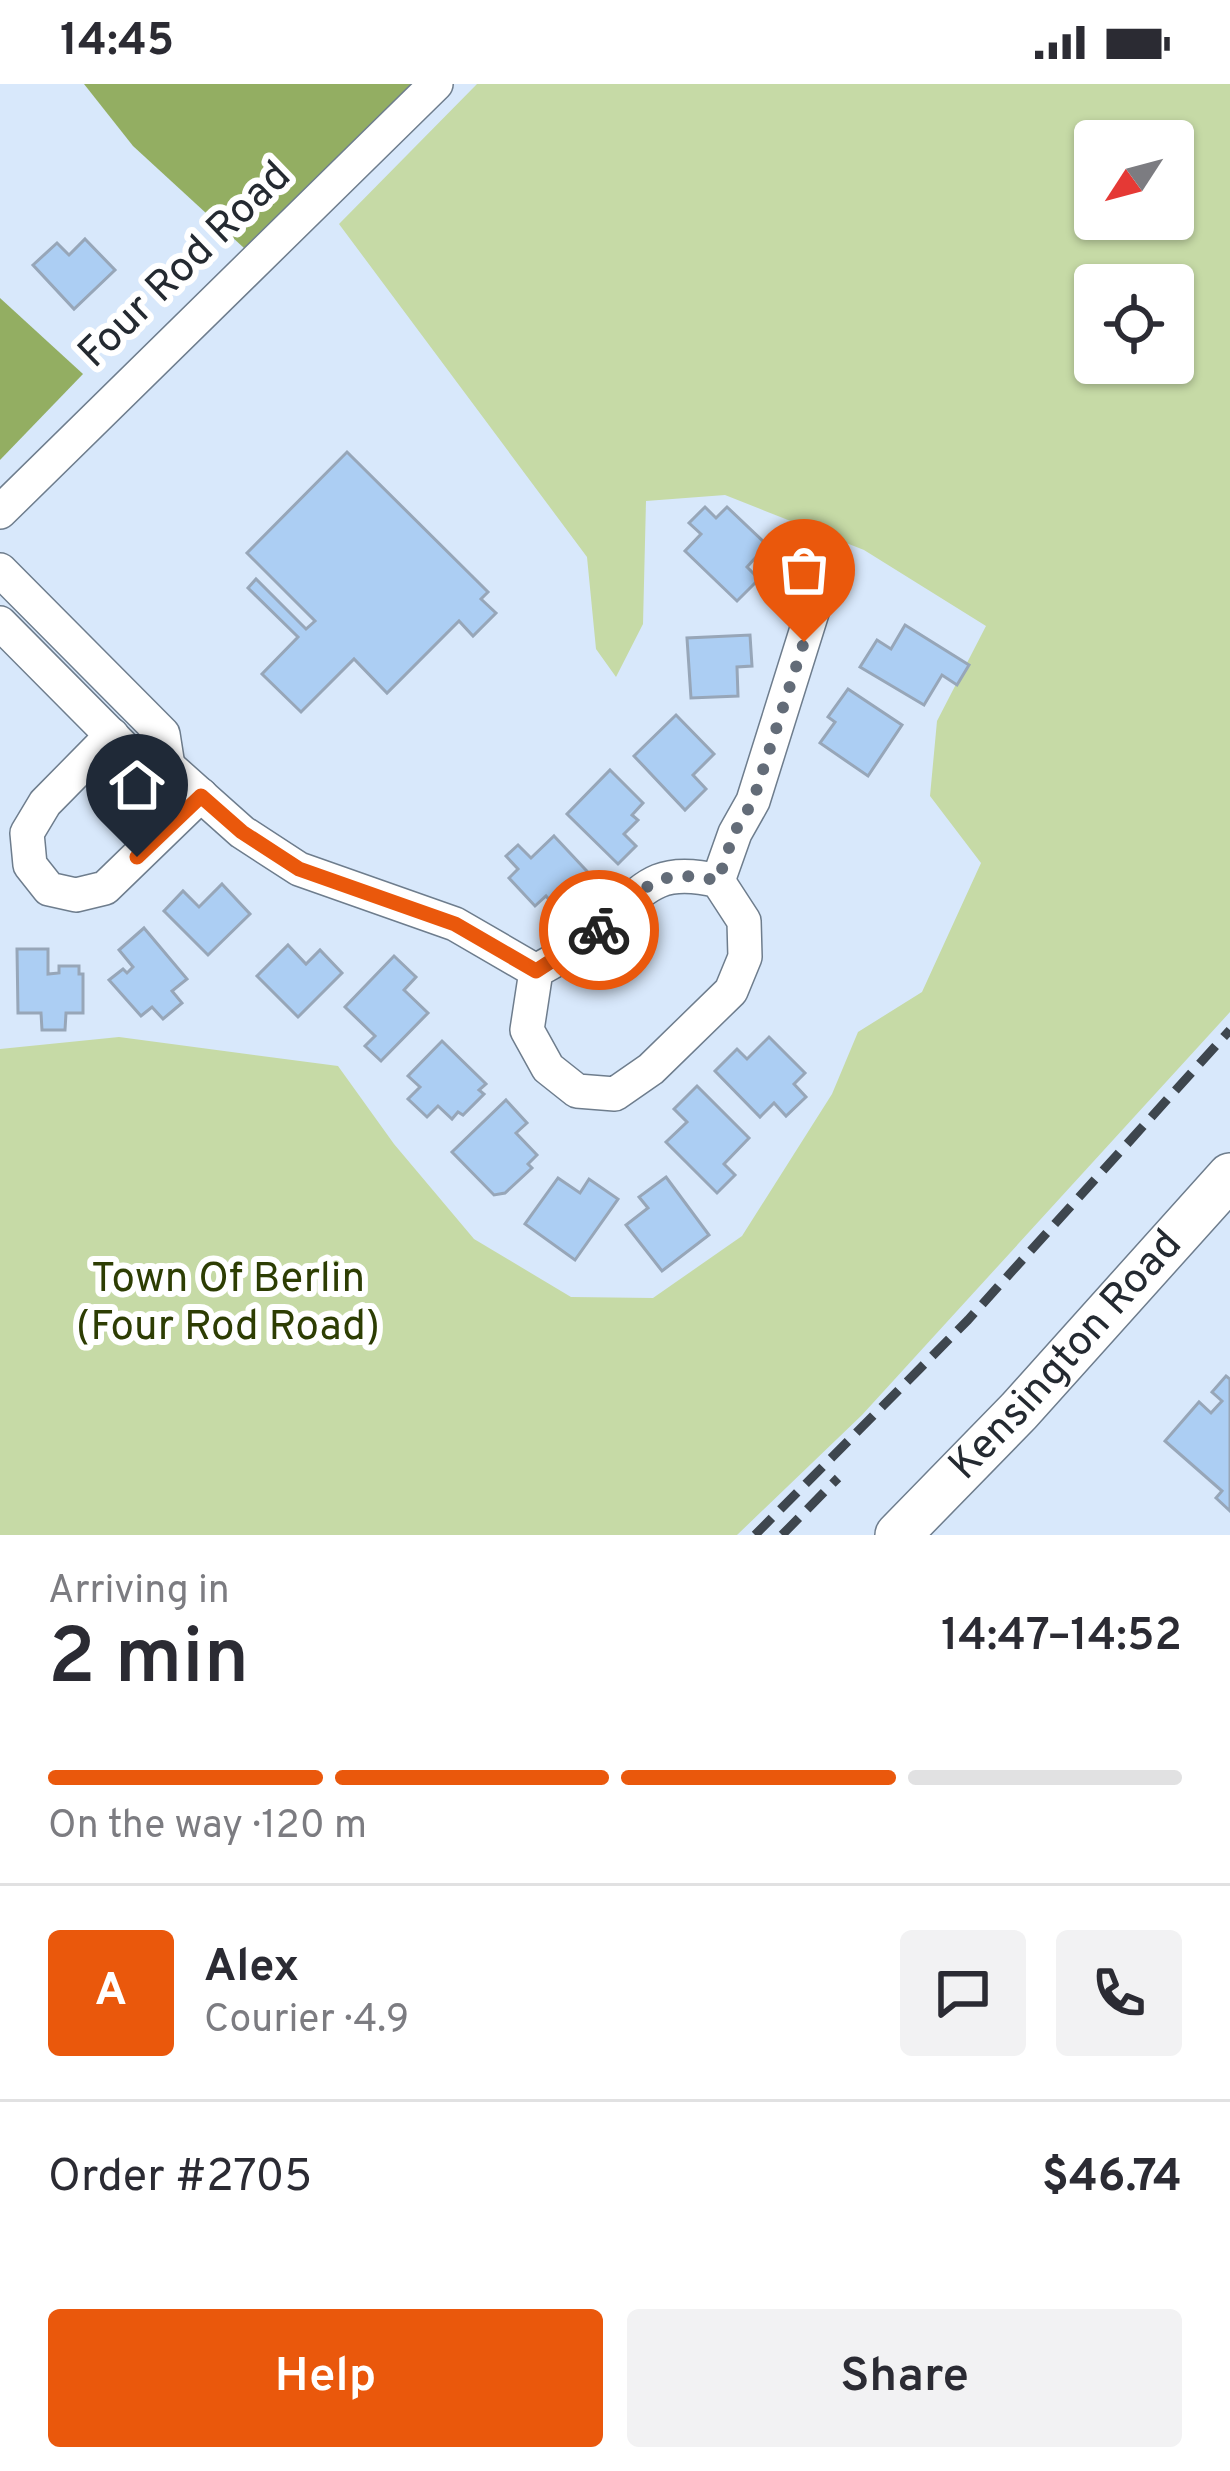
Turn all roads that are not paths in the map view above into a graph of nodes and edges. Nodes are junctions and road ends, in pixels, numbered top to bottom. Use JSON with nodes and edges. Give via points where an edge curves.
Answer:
{"nodes":[{"id":1,"x":436,"y":84,"type":"edge"},
{"id":2,"x":0,"y":512,"type":"edge"},
{"id":3,"x":0,"y":570,"type":"edge"},
{"id":4,"x":815,"y":603,"type":"dead end"},
{"id":5,"x":0,"y":622,"type":"edge"},
{"id":6,"x":112,"y":735,"type":"junction"},
{"id":7,"x":168,"y":766,"type":"junction"},
{"id":8,"x":201,"y":796,"type":"junction"},
{"id":9,"x":718,"y":881,"type":"junction"},
{"id":10,"x":536,"y":971,"type":"junction"},
{"id":11,"x":1230,"y":1176,"type":"edge"},
{"id":12,"x":898,"y":1535,"type":"edge"}],
"edges":[{"from":1,"to":2,"type":"street","name":"Four Rod Road"},
{"from":3,"to":7,"type":"street","via":[[163,734]]},
{"from":4,"to":9,"type":"street","via":[[753,801]]},
{"from":5,"to":6,"type":"street"},
{"from":6,"to":7,"type":"street","via":[[131,755]]},
{"from":6,"to":8,"type":"street","via":[[45,803],[27,833],[30,865],[49,889],[76,895],[105,888]]},
{"from":7,"to":8,"type":"street"},
{"from":8,"to":10,"type":"street","via":[[299,869],[455,924]]},
{"from":9,"to":10,"type":"street","via":[[688,874],[647,884],[590,939]]},
{"from":9,"to":10,"type":"street","via":[[744,922],[745,957],[730,991],[615,1094],[577,1091],[548,1068],[527,1030]]},
{"from":11,"to":12,"type":"street","name":"Kensington Road"}]}
